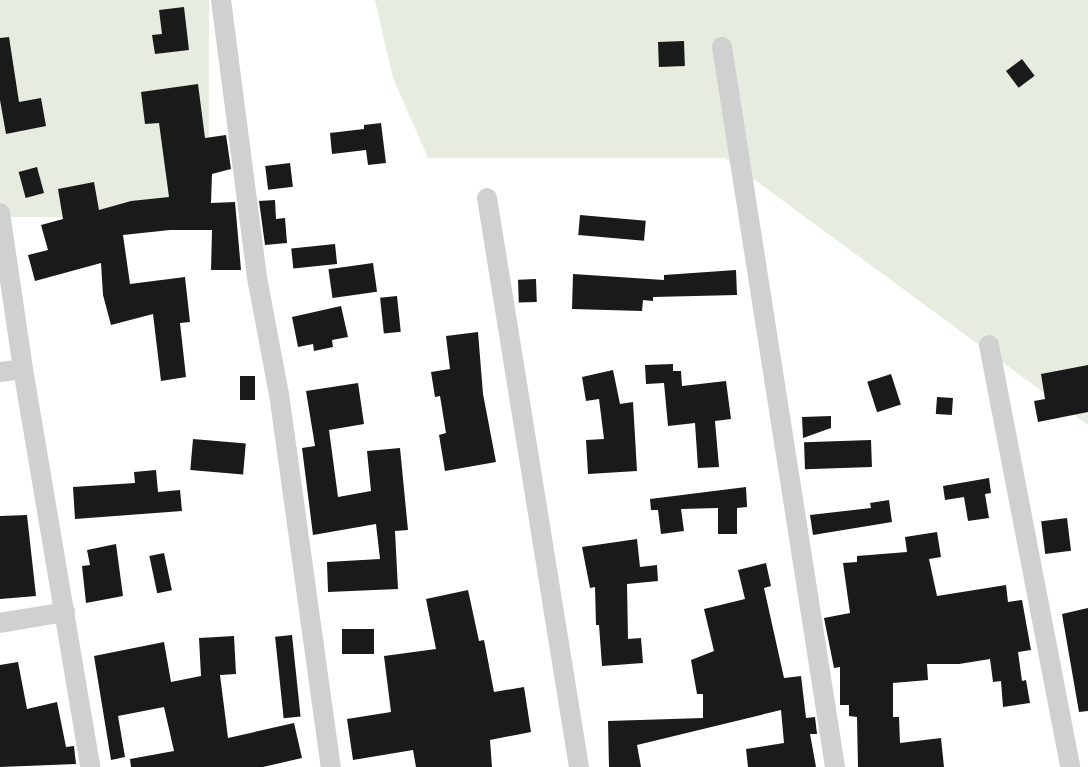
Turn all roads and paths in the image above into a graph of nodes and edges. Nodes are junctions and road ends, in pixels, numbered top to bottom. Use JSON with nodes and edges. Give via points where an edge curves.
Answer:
{"nodes":[{"id":1,"x":221,"y":0,"type":"edge"},
{"id":2,"x":722,"y":47,"type":"dead end"},
{"id":3,"x":487,"y":198,"type":"dead end"},
{"id":4,"x":0,"y":213,"type":"edge"},
{"id":5,"x":989,"y":345,"type":"dead end"},
{"id":6,"x":23,"y":369,"type":"junction"},
{"id":7,"x":0,"y":372,"type":"edge"},
{"id":8,"x":65,"y":612,"type":"junction"},
{"id":9,"x":0,"y":623,"type":"edge"},
{"id":10,"x":90,"y":767,"type":"edge"},
{"id":11,"x":331,"y":767,"type":"edge"},
{"id":12,"x":579,"y":767,"type":"edge"},
{"id":13,"x":835,"y":767,"type":"edge"},
{"id":14,"x":1070,"y":767,"type":"edge"}],
"edges":[{"from":1,"to":11,"type":"street","via":[[258,283],[279,394]]},
{"from":2,"to":13,"type":"street"},
{"from":3,"to":12,"type":"street"},
{"from":4,"to":6,"type":"street"},
{"from":5,"to":14,"type":"street"},
{"from":6,"to":7,"type":"street"},
{"from":6,"to":8,"type":"street"},
{"from":8,"to":9,"type":"street"},
{"from":8,"to":10,"type":"street"}]}
